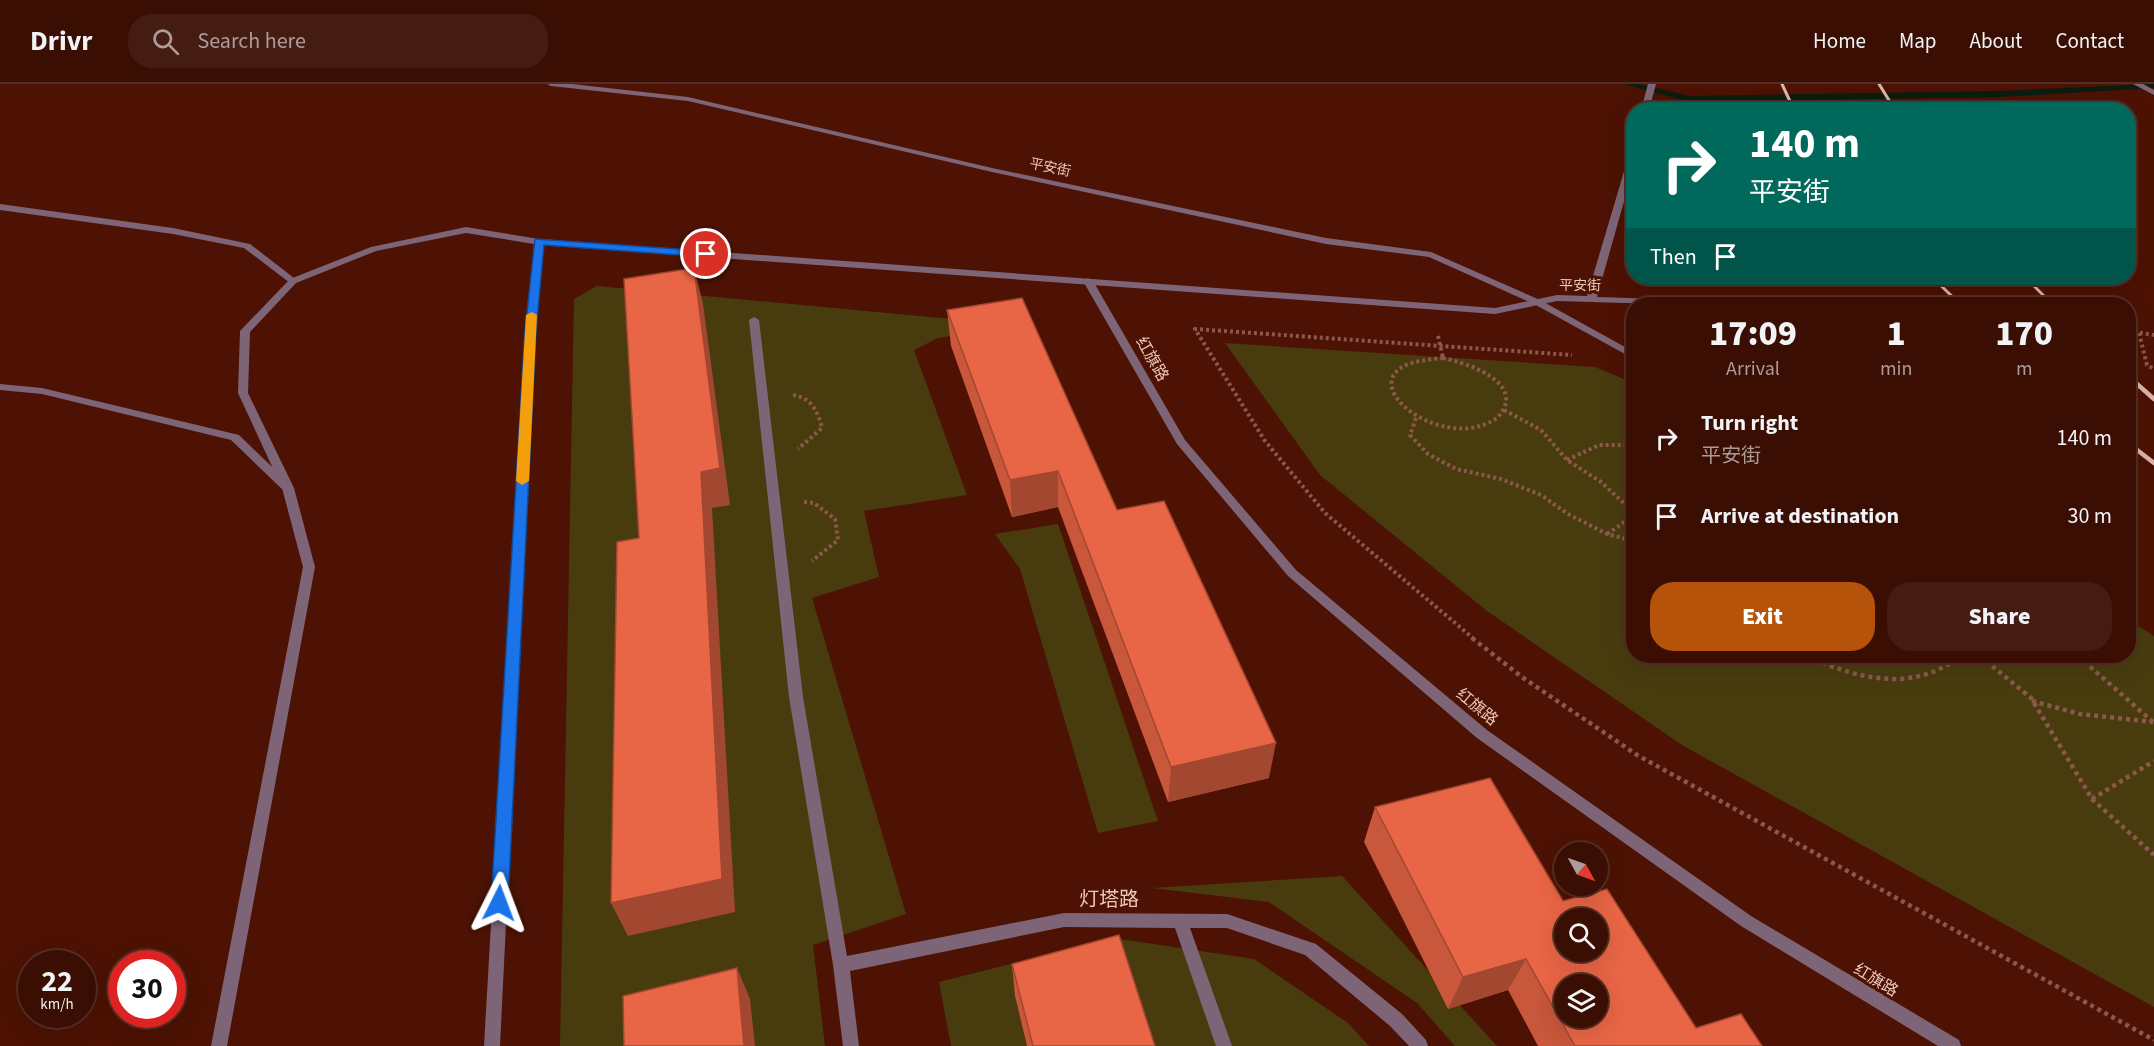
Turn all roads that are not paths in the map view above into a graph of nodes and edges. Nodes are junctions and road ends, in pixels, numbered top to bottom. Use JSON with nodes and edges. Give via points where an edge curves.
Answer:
{"nodes":[{"id":1,"x":551,"y":84,"type":"edge"},
{"id":2,"x":1652,"y":84,"type":"edge"},
{"id":3,"x":2137,"y":84,"type":"edge"},
{"id":4,"x":2154,"y":93,"type":"edge"},
{"id":5,"x":1647,"y":102,"type":"edge"},
{"id":6,"x":1626,"y":178,"type":"edge"},
{"id":7,"x":0,"y":207,"type":"edge"},
{"id":8,"x":539,"y":242,"type":"junction"},
{"id":9,"x":293,"y":281,"type":"junction"},
{"id":10,"x":1088,"y":281,"type":"junction"},
{"id":11,"x":1591,"y":300,"type":"junction"},
{"id":12,"x":1626,"y":301,"type":"edge"},
{"id":13,"x":1537,"y":302,"type":"junction"},
{"id":14,"x":754,"y":320,"type":"dead end"},
{"id":15,"x":1626,"y":352,"type":"edge"},
{"id":16,"x":0,"y":387,"type":"edge"},
{"id":17,"x":288,"y":488,"type":"junction"},
{"id":18,"x":1180,"y":921,"type":"junction"},
{"id":19,"x":841,"y":965,"type":"junction"},
{"id":20,"x":219,"y":1046,"type":"edge"},
{"id":21,"x":492,"y":1046,"type":"edge"},
{"id":22,"x":851,"y":1046,"type":"edge"},
{"id":23,"x":1224,"y":1046,"type":"edge"},
{"id":24,"x":1420,"y":1046,"type":"edge"},
{"id":25,"x":1953,"y":1046,"type":"edge"}],
"edges":[{"from":1,"to":13,"type":"street","name":"平安街","via":[[688,99],[992,170],[1314,238],[1431,255]]},
{"from":2,"to":5,"type":"street"},
{"from":3,"to":4,"type":"street"},
{"from":6,"to":11,"type":"street"},
{"from":7,"to":9,"type":"street","via":[[173,231],[247,246]]},
{"from":8,"to":9,"type":"street","name":"平安街","via":[[466,230],[374,249]]},
{"from":8,"to":10,"type":"street","name":"平安街"},
{"from":8,"to":21,"type":"street","via":[[530,331]]},
{"from":9,"to":17,"type":"street","via":[[245,331],[244,341],[243,393]]},
{"from":10,"to":13,"type":"street","name":"平安街","via":[[1495,311]]},
{"from":10,"to":25,"type":"street","name":"红旗路","via":[[1181,442],[1292,573],[1482,734],[1746,921]]},
{"from":11,"to":12,"type":"street","name":"平安街"},
{"from":11,"to":13,"type":"street","name":"平安街","via":[[1557,298]]},
{"from":13,"to":15,"type":"street","name":"平安街"},
{"from":14,"to":19,"type":"street","via":[[796,698]]},
{"from":16,"to":17,"type":"street","via":[[42,391],[235,437]]},
{"from":17,"to":20,"type":"street","via":[[309,567]]},
{"from":18,"to":19,"type":"street","name":"灯塔路","via":[[1064,920]]},
{"from":18,"to":23,"type":"street"},
{"from":18,"to":24,"type":"street","name":"灯塔路","via":[[1227,921],[1310,949],[1396,1020]]},
{"from":19,"to":22,"type":"street"}]}
